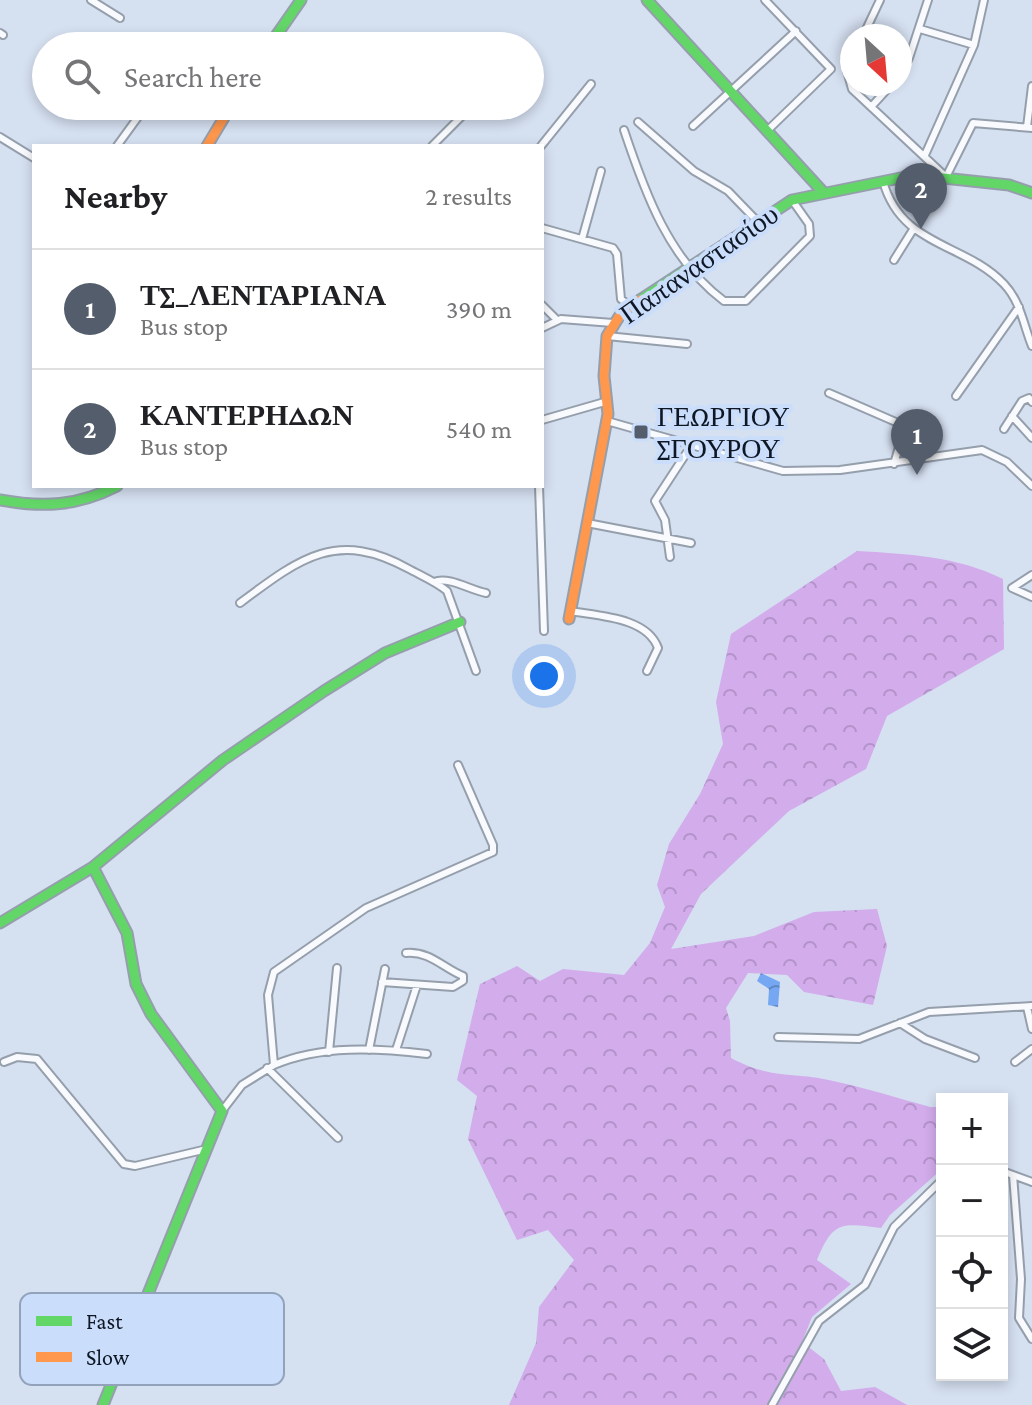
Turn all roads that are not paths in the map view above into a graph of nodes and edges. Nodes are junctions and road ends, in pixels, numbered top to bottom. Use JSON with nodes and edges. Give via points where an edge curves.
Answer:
{"nodes":[{"id":1,"x":91,"y":0,"type":"edge"},
{"id":2,"x":301,"y":0,"type":"edge"},
{"id":3,"x":647,"y":0,"type":"edge"},
{"id":4,"x":765,"y":0,"type":"edge"},
{"id":5,"x":880,"y":0,"type":"edge"},
{"id":6,"x":928,"y":0,"type":"edge"},
{"id":7,"x":984,"y":0,"type":"edge"},
{"id":8,"x":120,"y":18,"type":"dead end"},
{"id":9,"x":869,"y":24,"type":"edge"},
{"id":10,"x":920,"y":29,"type":"junction"},
{"id":11,"x":796,"y":31,"type":"junction"},
{"id":12,"x":279,"y":32,"type":"edge"},
{"id":13,"x":974,"y":45,"type":"junction"},
{"id":14,"x":912,"y":47,"type":"edge"},
{"id":15,"x":591,"y":84,"type":"dead end"},
{"id":16,"x":1032,"y":86,"type":"edge"},
{"id":17,"x":733,"y":91,"type":"junction"},
{"id":18,"x":859,"y":96,"type":"edge"},
{"id":19,"x":881,"y":96,"type":"edge"},
{"id":20,"x":871,"y":107,"type":"junction"},
{"id":21,"x":136,"y":120,"type":"edge"},
{"id":22,"x":223,"y":120,"type":"edge"},
{"id":23,"x":458,"y":120,"type":"edge"},
{"id":24,"x":638,"y":122,"type":"dead end"},
{"id":25,"x":693,"y":126,"type":"dead end"},
{"id":26,"x":1029,"y":128,"type":"edge"},
{"id":27,"x":769,"y":129,"type":"junction"},
{"id":28,"x":624,"y":130,"type":"dead end"},
{"id":29,"x":0,"y":137,"type":"edge"},
{"id":30,"x":118,"y":144,"type":"edge"},
{"id":31,"x":208,"y":144,"type":"edge"},
{"id":32,"x":434,"y":144,"type":"edge"},
{"id":33,"x":543,"y":144,"type":"edge"},
{"id":34,"x":925,"y":155,"type":"junction"},
{"id":35,"x":32,"y":157,"type":"edge"},
{"id":36,"x":601,"y":171,"type":"dead end"},
{"id":37,"x":946,"y":177,"type":"junction"},
{"id":38,"x":883,"y":181,"type":"junction"},
{"id":39,"x":823,"y":192,"type":"junction"},
{"id":40,"x":1032,"y":193,"type":"edge"},
{"id":41,"x":792,"y":200,"type":"junction"},
{"id":42,"x":757,"y":221,"type":"junction"},
{"id":43,"x":914,"y":228,"type":"junction"},
{"id":44,"x":544,"y":229,"type":"edge"},
{"id":45,"x":582,"y":239,"type":"junction"},
{"id":46,"x":894,"y":260,"type":"dead end"},
{"id":47,"x":692,"y":268,"type":"junction"},
{"id":48,"x":544,"y":307,"type":"edge"},
{"id":49,"x":631,"y":307,"type":"junction"},
{"id":50,"x":1019,"y":307,"type":"junction"},
{"id":51,"x":557,"y":320,"type":"junction"},
{"id":52,"x":613,"y":323,"type":"junction"},
{"id":53,"x":544,"y":327,"type":"edge"},
{"id":54,"x":607,"y":336,"type":"junction"},
{"id":55,"x":687,"y":344,"type":"dead end"},
{"id":56,"x":1032,"y":346,"type":"edge"},
{"id":57,"x":829,"y":393,"type":"dead end"},
{"id":58,"x":956,"y":396,"type":"dead end"},
{"id":59,"x":608,"y":401,"type":"junction"},
{"id":60,"x":1032,"y":402,"type":"edge"},
{"id":61,"x":1012,"y":416,"type":"junction"},
{"id":62,"x":544,"y":419,"type":"edge"},
{"id":63,"x":607,"y":421,"type":"junction"},
{"id":64,"x":1004,"y":429,"type":"dead end"},
{"id":65,"x":1032,"y":438,"type":"edge"},
{"id":66,"x":691,"y":446,"type":"junction"},
{"id":67,"x":894,"y":464,"type":"junction"},
{"id":68,"x":1031,"y":482,"type":"edge"},
{"id":69,"x":114,"y":488,"type":"edge"},
{"id":70,"x":539,"y":488,"type":"edge"},
{"id":71,"x":0,"y":500,"type":"edge"},
{"id":72,"x":587,"y":523,"type":"junction"},
{"id":73,"x":666,"y":537,"type":"junction"},
{"id":74,"x":691,"y":543,"type":"dead end"},
{"id":75,"x":670,"y":557,"type":"dead end"},
{"id":76,"x":1032,"y":575,"type":"edge"},
{"id":77,"x":434,"y":582,"type":"junction"},
{"id":78,"x":486,"y":593,"type":"dead end"},
{"id":79,"x":1032,"y":597,"type":"edge"},
{"id":80,"x":240,"y":603,"type":"dead end"},
{"id":81,"x":569,"y":615,"type":"joint"},
{"id":82,"x":460,"y":622,"type":"junction"},
{"id":83,"x":544,"y":631,"type":"dead end"},
{"id":84,"x":476,"y":671,"type":"dead end"},
{"id":85,"x":647,"y":671,"type":"dead end"},
{"id":86,"x":458,"y":765,"type":"dead end"},
{"id":87,"x":93,"y":867,"type":"junction"},
{"id":88,"x":0,"y":923,"type":"edge"},
{"id":89,"x":406,"y":953,"type":"dead end"},
{"id":90,"x":337,"y":968,"type":"dead end"},
{"id":91,"x":385,"y":969,"type":"dead end"},
{"id":92,"x":382,"y":982,"type":"junction"},
{"id":93,"x":417,"y":985,"type":"junction"},
{"id":94,"x":1030,"y":1007,"type":"edge"},
{"id":95,"x":900,"y":1023,"type":"junction"},
{"id":96,"x":1032,"y":1029,"type":"edge"},
{"id":97,"x":778,"y":1037,"type":"dead end"},
{"id":98,"x":1032,"y":1049,"type":"edge"},
{"id":99,"x":369,"y":1050,"type":"junction"},
{"id":100,"x":396,"y":1050,"type":"junction"},
{"id":101,"x":329,"y":1052,"type":"junction"},
{"id":102,"x":427,"y":1054,"type":"dead end"},
{"id":103,"x":975,"y":1058,"type":"dead end"},
{"id":104,"x":4,"y":1062,"type":"dead end"},
{"id":105,"x":1015,"y":1062,"type":"dead end"},
{"id":106,"x":270,"y":1066,"type":"junction"},
{"id":107,"x":222,"y":1111,"type":"junction"},
{"id":108,"x":338,"y":1138,"type":"dead end"},
{"id":109,"x":207,"y":1149,"type":"junction"},
{"id":110,"x":1008,"y":1173,"type":"edge"},
{"id":111,"x":1013,"y":1175,"type":"junction"},
{"id":112,"x":1032,"y":1182,"type":"edge"},
{"id":113,"x":936,"y":1186,"type":"edge"},
{"id":114,"x":148,"y":1293,"type":"edge"},
{"id":115,"x":1032,"y":1339,"type":"edge"},
{"id":116,"x":111,"y":1385,"type":"edge"},
{"id":117,"x":103,"y":1405,"type":"edge"},
{"id":118,"x":772,"y":1405,"type":"edge"}],
"edges":[{"from":1,"to":8,"type":"street"},
{"from":2,"to":12,"type":"street"},
{"from":3,"to":17,"type":"street"},
{"from":4,"to":11,"type":"street"},
{"from":5,"to":9,"type":"street"},
{"from":6,"to":10,"type":"street"},
{"from":7,"to":13,"type":"street"},
{"from":10,"to":13,"type":"street"},
{"from":10,"to":14,"type":"street"},
{"from":11,"to":17,"type":"street"},
{"from":11,"to":27,"type":"street","via":[[831,69]]},
{"from":13,"to":34,"type":"street"},
{"from":15,"to":33,"type":"street"},
{"from":16,"to":26,"type":"street"},
{"from":17,"to":25,"type":"street"},
{"from":17,"to":27,"type":"street"},
{"from":18,"to":20,"type":"street"},
{"from":19,"to":20,"type":"street"},
{"from":20,"to":34,"type":"street"},
{"from":21,"to":30,"type":"street"},
{"from":22,"to":31,"type":"street"},
{"from":23,"to":32,"type":"street"},
{"from":24,"to":42,"type":"street","via":[[694,171],[728,191]]},
{"from":26,"to":37,"type":"street","via":[[973,123]]},
{"from":27,"to":39,"type":"street"},
{"from":28,"to":47,"type":"street","via":[[655,214]]},
{"from":29,"to":35,"type":"street"},
{"from":34,"to":37,"type":"street"},
{"from":36,"to":45,"type":"street"},
{"from":37,"to":38,"type":"street","name":"Παπαναστασίου"},
{"from":37,"to":40,"type":"street","name":"Παπαναστασίου"},
{"from":38,"to":39,"type":"street","name":"Παπαναστασίου"},
{"from":38,"to":43,"type":"street","via":[[895,212]]},
{"from":39,"to":41,"type":"street","name":"Παπαναστασίου"},
{"from":41,"to":42,"type":"street","name":"Παπαναστασίου"},
{"from":41,"to":47,"type":"street","via":[[809,224],[810,236],[746,301],[724,301]]},
{"from":42,"to":47,"type":"street","name":"Παπαναστασίου"},
{"from":43,"to":46,"type":"street"},
{"from":43,"to":50,"type":"street","via":[[1001,280]]},
{"from":44,"to":45,"type":"street"},
{"from":45,"to":49,"type":"street","via":[[609,246],[617,254],[621,299]]},
{"from":47,"to":49,"type":"street","name":"Παπαναστασίου"},
{"from":48,"to":51,"type":"street"},
{"from":49,"to":52,"type":"street","name":"Παπαναστασίου"},
{"from":50,"to":56,"type":"street"},
{"from":50,"to":58,"type":"street"},
{"from":51,"to":52,"type":"street"},
{"from":51,"to":53,"type":"street"},
{"from":52,"to":54,"type":"street","name":"Παπαναστασίου"},
{"from":54,"to":55,"type":"street"},
{"from":54,"to":59,"type":"street","name":"Παπαναστασίου"},
{"from":57,"to":67,"type":"street","via":[[905,426]]},
{"from":59,"to":62,"type":"street"},
{"from":59,"to":63,"type":"street","name":"Παπαναστασίου"},
{"from":60,"to":61,"type":"street","via":[[1022,401]]},
{"from":61,"to":64,"type":"street"},
{"from":61,"to":65,"type":"street"},
{"from":63,"to":66,"type":"street"},
{"from":63,"to":72,"type":"street","name":"Παπαναστασίου"},
{"from":66,"to":67,"type":"street","via":[[783,471]]},
{"from":66,"to":73,"type":"street","via":[[655,501],[665,520]]},
{"from":67,"to":68,"type":"street","via":[[982,450]]},
{"from":69,"to":71,"type":"street","via":[[67,506]]},
{"from":70,"to":83,"type":"street"},
{"from":72,"to":73,"type":"street"},
{"from":72,"to":81,"type":"street","name":"Παπαναστασίου"},
{"from":73,"to":74,"type":"street"},
{"from":73,"to":75,"type":"street"},
{"from":76,"to":79,"type":"street","via":[[1012,586]]},
{"from":77,"to":78,"type":"street","via":[[446,580]]},
{"from":77,"to":80,"type":"street","via":[[388,557],[351,548],[294,565]]},
{"from":77,"to":82,"type":"street","via":[[450,595]]},
{"from":81,"to":85,"type":"street","via":[[625,622],[648,632],[658,648]]},
{"from":82,"to":84,"type":"street"},
{"from":82,"to":87,"type":"street","via":[[385,653],[324,691],[223,760]]},
{"from":86,"to":106,"type":"street","via":[[493,852],[366,908],[274,972],[268,995]]},
{"from":87,"to":88,"type":"street"},
{"from":87,"to":107,"type":"street","via":[[127,933],[136,984],[151,1014]]},
{"from":89,"to":93,"type":"street","via":[[431,957],[463,976],[453,987]]},
{"from":90,"to":101,"type":"street"},
{"from":91,"to":92,"type":"street"},
{"from":92,"to":93,"type":"street"},
{"from":92,"to":99,"type":"street"},
{"from":93,"to":100,"type":"street"},
{"from":94,"to":95,"type":"street","via":[[936,1010]]},
{"from":94,"to":96,"type":"street"},
{"from":95,"to":97,"type":"street","via":[[859,1039]]},
{"from":95,"to":103,"type":"street"},
{"from":98,"to":105,"type":"street"},
{"from":99,"to":100,"type":"street"},
{"from":99,"to":101,"type":"street"},
{"from":100,"to":102,"type":"street"},
{"from":101,"to":106,"type":"street"},
{"from":104,"to":109,"type":"street","via":[[37,1059],[124,1164]]},
{"from":106,"to":107,"type":"street","via":[[242,1085]]},
{"from":106,"to":108,"type":"street"},
{"from":107,"to":109,"type":"street"},
{"from":109,"to":114,"type":"street"},
{"from":110,"to":111,"type":"street"},
{"from":111,"to":112,"type":"street"},
{"from":111,"to":115,"type":"street","via":[[1019,1318]]},
{"from":113,"to":118,"type":"street","via":[[894,1227],[865,1285],[819,1321]]},
{"from":116,"to":117,"type":"street"}]}
